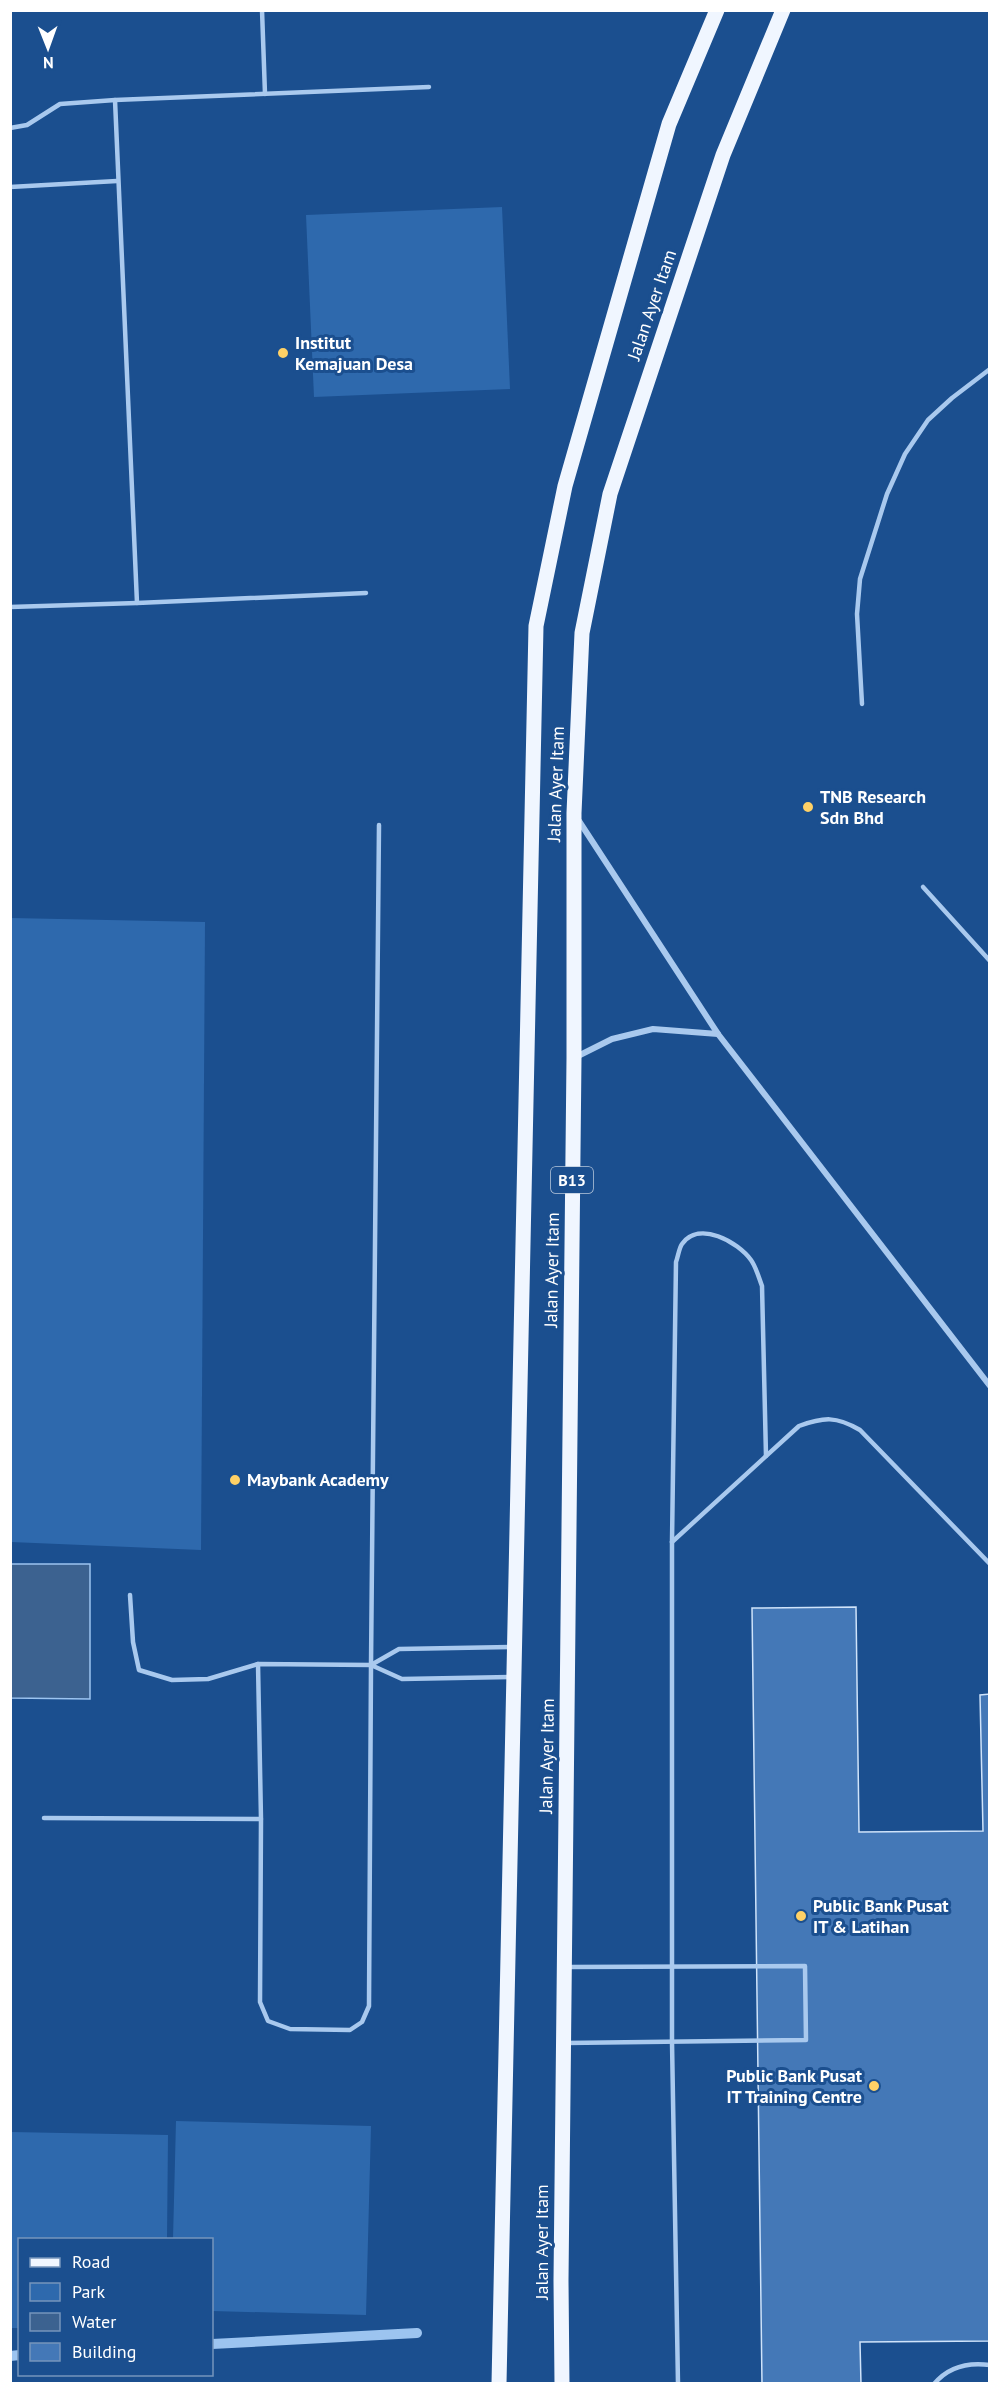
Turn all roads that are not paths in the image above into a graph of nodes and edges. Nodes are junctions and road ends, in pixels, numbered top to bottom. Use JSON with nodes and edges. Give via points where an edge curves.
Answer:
{"nodes":[{"id":1,"x":262,"y":10,"type":"edge"},
{"id":2,"x":717,"y":10,"type":"edge"},
{"id":3,"x":783,"y":10,"type":"edge"},
{"id":4,"x":429,"y":87,"type":"dead end"},
{"id":5,"x":265,"y":94,"type":"junction"},
{"id":6,"x":115,"y":100,"type":"junction"},
{"id":7,"x":10,"y":128,"type":"edge"},
{"id":8,"x":117,"y":181,"type":"junction"},
{"id":9,"x":10,"y":187,"type":"edge"},
{"id":10,"x":990,"y":369,"type":"edge"},
{"id":11,"x":366,"y":593,"type":"dead end"},
{"id":12,"x":137,"y":603,"type":"junction"},
{"id":13,"x":10,"y":607,"type":"edge"},
{"id":14,"x":862,"y":704,"type":"dead end"},
{"id":15,"x":574,"y":813,"type":"junction"},
{"id":16,"x":379,"y":825,"type":"dead end"},
{"id":17,"x":923,"y":887,"type":"dead end"},
{"id":18,"x":990,"y":961,"type":"edge"},
{"id":19,"x":718,"y":1034,"type":"junction"},
{"id":20,"x":574,"y":1058,"type":"junction"},
{"id":21,"x":990,"y":1386,"type":"edge"},
{"id":22,"x":766,"y":1456,"type":"junction"},
{"id":23,"x":672,"y":1542,"type":"junction"},
{"id":24,"x":990,"y":1564,"type":"edge"},
{"id":25,"x":130,"y":1595,"type":"dead end"},
{"id":26,"x":514,"y":1647,"type":"junction"},
{"id":27,"x":258,"y":1664,"type":"junction"},
{"id":28,"x":371,"y":1665,"type":"junction"},
{"id":29,"x":513,"y":1677,"type":"junction"},
{"id":30,"x":44,"y":1818,"type":"dead end"},
{"id":31,"x":261,"y":1819,"type":"junction"},
{"id":32,"x":564,"y":1967,"type":"junction"},
{"id":33,"x":673,"y":1967,"type":"junction"},
{"id":34,"x":672,"y":2042,"type":"junction"},
{"id":35,"x":563,"y":2043,"type":"junction"},
{"id":36,"x":990,"y":2365,"type":"edge"},
{"id":37,"x":499,"y":2384,"type":"edge"},
{"id":38,"x":562,"y":2384,"type":"edge"},
{"id":39,"x":678,"y":2384,"type":"edge"},
{"id":40,"x":934,"y":2384,"type":"edge"}],
"edges":[{"from":1,"to":5,"type":"lane"},
{"from":2,"to":26,"type":"main road","name":"Jalan Ayer Itam","number":"B13","via":[[669,124],[565,486],[536,627]]},
{"from":3,"to":15,"type":"main road","name":"Jalan Ayer Itam","number":"B13","via":[[723,155],[610,494],[582,633]]},
{"from":4,"to":5,"type":"lane"},
{"from":5,"to":6,"type":"lane"},
{"from":6,"to":7,"type":"lane","via":[[60,104],[27,125]]},
{"from":6,"to":8,"type":"lane"},
{"from":8,"to":9,"type":"lane"},
{"from":8,"to":12,"type":"lane"},
{"from":10,"to":14,"type":"lane","via":[[928,420],[905,454],[887,494],[860,579],[857,614]]},
{"from":11,"to":12,"type":"lane"},
{"from":12,"to":13,"type":"lane"},
{"from":15,"to":19,"type":"street"},
{"from":15,"to":20,"type":"main road","name":"Jalan Ayer Itam","number":"B13"},
{"from":16,"to":28,"type":"lane"},
{"from":17,"to":18,"type":"lane"},
{"from":19,"to":20,"type":"street","via":[[653,1029],[612,1039]]},
{"from":19,"to":21,"type":"street"},
{"from":20,"to":32,"type":"main road","name":"Jalan Ayer Itam","number":"B13"},
{"from":22,"to":23,"type":"lane"},
{"from":22,"to":23,"type":"lane","via":[[762,1286],[752,1261],[734,1243],[716,1235],[695,1234],[682,1244],[676,1262]]},
{"from":22,"to":24,"type":"lane","via":[[799,1426],[820,1418],[843,1420],[860,1430]]},
{"from":23,"to":33,"type":"lane"},
{"from":25,"to":27,"type":"lane","via":[[139,1670],[172,1680],[208,1679]]},
{"from":26,"to":28,"type":"lane","via":[[399,1650]]},
{"from":26,"to":29,"type":"main road","name":"Jalan Ayer Itam","number":"B13"},
{"from":27,"to":28,"type":"lane"},
{"from":27,"to":31,"type":"lane"},
{"from":28,"to":29,"type":"lane","via":[[402,1679]]},
{"from":28,"to":31,"type":"lane","via":[[369,2006],[362,2022],[350,2030],[290,2029],[268,2021],[260,2002]]},
{"from":29,"to":37,"type":"main road","name":"Jalan Ayer Itam","number":"B13"},
{"from":30,"to":31,"type":"lane"},
{"from":32,"to":33,"type":"lane"},
{"from":32,"to":35,"type":"main road","name":"Jalan Ayer Itam","number":"B13"},
{"from":33,"to":34,"type":"lane"},
{"from":33,"to":34,"type":"lane","via":[[805,1966],[806,2040]]},
{"from":34,"to":35,"type":"lane"},
{"from":34,"to":39,"type":"lane"},
{"from":35,"to":38,"type":"main road","name":"Jalan Ayer Itam","number":"B13"},
{"from":36,"to":40,"type":"lane","via":[[959,2366],[942,2374]]}]}
